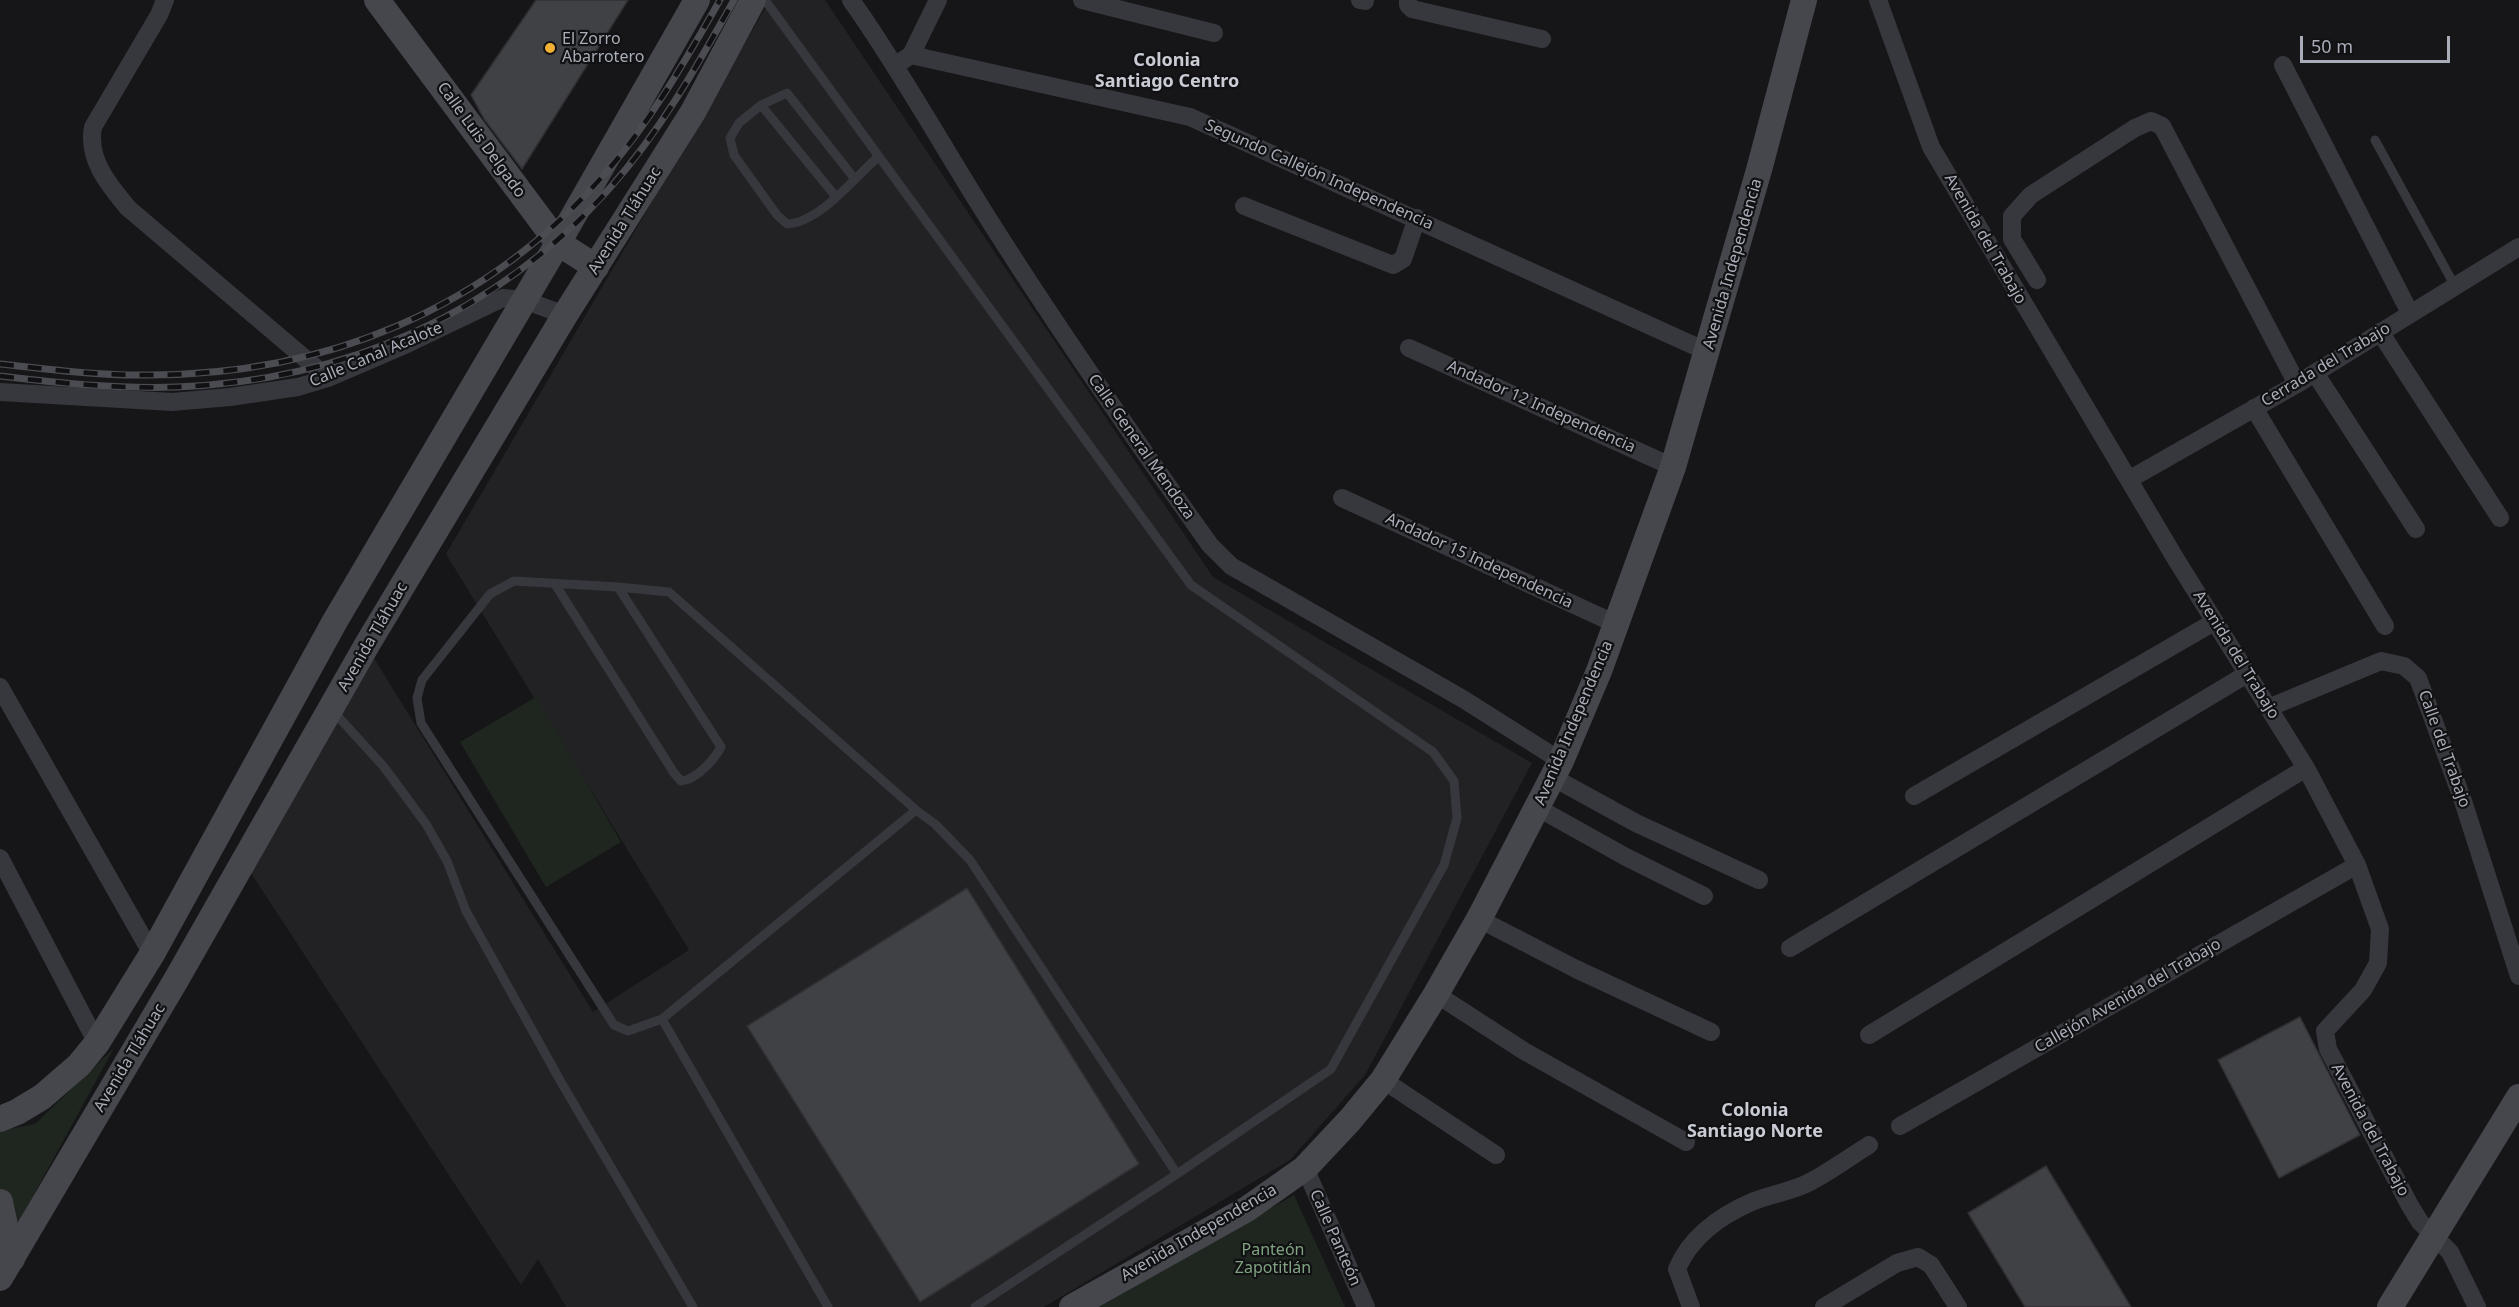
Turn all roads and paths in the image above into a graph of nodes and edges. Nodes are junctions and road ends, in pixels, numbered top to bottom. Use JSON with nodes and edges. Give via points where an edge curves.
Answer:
{"nodes":[{"id":1,"x":165,"y":0,"type":"edge"},
{"id":2,"x":377,"y":0,"type":"edge"},
{"id":3,"x":697,"y":0,"type":"edge"},
{"id":4,"x":753,"y":0,"type":"edge"},
{"id":5,"x":765,"y":0,"type":"edge"},
{"id":6,"x":851,"y":0,"type":"edge"},
{"id":7,"x":938,"y":0,"type":"edge"},
{"id":8,"x":1082,"y":0,"type":"edge"},
{"id":9,"x":1408,"y":0,"type":"edge"},
{"id":10,"x":1804,"y":0,"type":"edge"},
{"id":11,"x":1878,"y":0,"type":"edge"},
{"id":12,"x":1214,"y":33,"type":"dead end"},
{"id":13,"x":1542,"y":39,"type":"dead end"},
{"id":14,"x":911,"y":55,"type":"junction"},
{"id":15,"x":2283,"y":65,"type":"dead end"},
{"id":16,"x":896,"y":66,"type":"junction"},
{"id":17,"x":761,"y":105,"type":"junction"},
{"id":18,"x":2375,"y":140,"type":"dead end"},
{"id":19,"x":878,"y":157,"type":"junction"},
{"id":20,"x":854,"y":178,"type":"junction"},
{"id":21,"x":836,"y":197,"type":"junction"},
{"id":22,"x":1244,"y":206,"type":"dead end"},
{"id":23,"x":1418,"y":218,"type":"junction"},
{"id":24,"x":558,"y":243,"type":"junction"},
{"id":25,"x":2519,"y":247,"type":"edge"},
{"id":26,"x":596,"y":267,"type":"junction"},
{"id":27,"x":2037,"y":280,"type":"dead end"},
{"id":28,"x":2456,"y":288,"type":"junction"},
{"id":29,"x":524,"y":300,"type":"junction"},
{"id":30,"x":2410,"y":313,"type":"junction"},
{"id":31,"x":565,"y":315,"type":"junction"},
{"id":32,"x":2380,"y":332,"type":"junction"},
{"id":33,"x":1409,"y":348,"type":"dead end"},
{"id":34,"x":1708,"y":352,"type":"junction"},
{"id":35,"x":2315,"y":373,"type":"junction"},
{"id":36,"x":328,"y":378,"type":"junction"},
{"id":37,"x":2297,"y":384,"type":"junction"},
{"id":38,"x":0,"y":392,"type":"edge"},
{"id":39,"x":2254,"y":408,"type":"junction"},
{"id":40,"x":1673,"y":467,"type":"junction"},
{"id":41,"x":2130,"y":479,"type":"junction"},
{"id":42,"x":1342,"y":498,"type":"dead end"},
{"id":43,"x":2500,"y":518,"type":"dead end"},
{"id":44,"x":2416,"y":529,"type":"dead end"},
{"id":45,"x":555,"y":584,"type":"junction"},
{"id":46,"x":618,"y":586,"type":"junction"},
{"id":47,"x":335,"y":621,"type":"junction"},
{"id":48,"x":2214,"y":622,"type":"junction"},
{"id":49,"x":1616,"y":624,"type":"junction"},
{"id":50,"x":2385,"y":626,"type":"dead end"},
{"id":51,"x":368,"y":643,"type":"junction"},
{"id":52,"x":2247,"y":674,"type":"junction"},
{"id":53,"x":0,"y":687,"type":"edge"},
{"id":54,"x":2268,"y":708,"type":"junction"},
{"id":55,"x":332,"y":709,"type":"junction"},
{"id":56,"x":2306,"y":768,"type":"junction"},
{"id":57,"x":1558,"y":770,"type":"junction"},
{"id":58,"x":1914,"y":796,"type":"dead end"},
{"id":59,"x":1538,"y":808,"type":"junction"},
{"id":60,"x":916,"y":810,"type":"junction"},
{"id":61,"x":0,"y":858,"type":"edge"},
{"id":62,"x":2357,"y":865,"type":"junction"},
{"id":63,"x":1759,"y":880,"type":"dead end"},
{"id":64,"x":1704,"y":896,"type":"dead end"},
{"id":65,"x":1479,"y":919,"type":"junction"},
{"id":66,"x":1790,"y":948,"type":"dead end"},
{"id":67,"x":152,"y":954,"type":"junction"},
{"id":68,"x":2519,"y":976,"type":"edge"},
{"id":69,"x":1436,"y":994,"type":"junction"},
{"id":70,"x":662,"y":1019,"type":"junction"},
{"id":71,"x":1711,"y":1032,"type":"dead end"},
{"id":72,"x":1869,"y":1035,"type":"dead end"},
{"id":73,"x":97,"y":1043,"type":"junction"},
{"id":74,"x":1383,"y":1080,"type":"junction"},
{"id":75,"x":2519,"y":1097,"type":"edge"},
{"id":76,"x":0,"y":1119,"type":"edge"},
{"id":77,"x":1900,"y":1126,"type":"dead end"},
{"id":78,"x":1686,"y":1142,"type":"dead end"},
{"id":79,"x":1869,"y":1145,"type":"dead end"},
{"id":80,"x":1496,"y":1155,"type":"dead end"},
{"id":81,"x":1305,"y":1168,"type":"junction"},
{"id":82,"x":1178,"y":1174,"type":"junction"},
{"id":83,"x":0,"y":1202,"type":"edge"},
{"id":84,"x":2433,"y":1235,"type":"junction"},
{"id":85,"x":6,"y":1269,"type":"edge"},
{"id":86,"x":693,"y":1307,"type":"edge"},
{"id":87,"x":828,"y":1307,"type":"edge"},
{"id":88,"x":975,"y":1307,"type":"edge"},
{"id":89,"x":1072,"y":1307,"type":"edge"},
{"id":90,"x":1366,"y":1307,"type":"edge"},
{"id":91,"x":1690,"y":1307,"type":"edge"},
{"id":92,"x":1824,"y":1307,"type":"edge"},
{"id":93,"x":1958,"y":1307,"type":"edge"},
{"id":94,"x":2390,"y":1307,"type":"edge"},
{"id":95,"x":2477,"y":1307,"type":"edge"}],
"edges":[{"from":1,"to":36,"type":"street","via":[[93,127],[90,142],[104,178],[128,208]]},
{"from":2,"to":24,"type":"main road","name":"Calle Luis Delgado"},
{"from":3,"to":24,"type":"main road"},
{"from":4,"to":26,"type":"main road","name":"Avenida Tláhuac","via":[[693,112]]},
{"from":5,"to":19,"type":"lane"},
{"from":6,"to":16,"type":"street","name":"Calle General Mendoza"},
{"from":7,"to":14,"type":"street"},
{"from":8,"to":12,"type":"street"},
{"from":9,"to":13,"type":"street","via":[[1412,9]]},
{"from":10,"to":34,"type":"main road","name":"Avenida Independencia"},
{"from":11,"to":41,"type":"street","name":"Avenida del Trabajo","via":[[1931,147]]},
{"from":14,"to":16,"type":"street"},
{"from":14,"to":23,"type":"street","name":"Segundo Callejón Independencia","via":[[1191,117]]},
{"from":15,"to":30,"type":"street"},
{"from":16,"to":57,"type":"street","name":"Calle General Mendoza","via":[[1075,354],[1210,545],[1231,566],[1463,699]]},
{"from":17,"to":20,"type":"lane","via":[[787,93]]},
{"from":17,"to":21,"type":"lane"},
{"from":17,"to":21,"type":"lane","via":[[739,123],[730,138],[734,155],[777,214],[787,224],[799,224]]},
{"from":18,"to":28,"type":"lane"},
{"from":19,"to":20,"type":"lane"},
{"from":19,"to":82,"type":"lane","via":[[1191,585],[1433,752],[1454,781],[1457,818],[1444,865],[1331,1069]]},
{"from":20,"to":21,"type":"lane"},
{"from":22,"to":23,"type":"street","via":[[1393,266],[1403,259]]},
{"from":23,"to":34,"type":"street","name":"Segundo Callejón Independencia"},
{"from":24,"to":26,"type":"main road","name":"Calle Luis Delgado"},
{"from":24,"to":29,"type":"main road"},
{"from":25,"to":28,"type":"street","name":"Cerrada del Trabajo"},
{"from":26,"to":31,"type":"main road","name":"Avenida Tláhuac"},
{"from":27,"to":37,"type":"street","via":[[2012,239],[2012,216],[2031,195],[2151,121],[2162,126]]},
{"from":28,"to":30,"type":"street","name":"Cerrada del Trabajo"},
{"from":29,"to":31,"type":"street","name":"Calle Canal Acalote"},
{"from":29,"to":36,"type":"street","name":"Calle Canal Acalote","via":[[503,298]]},
{"from":29,"to":47,"type":"main road"},
{"from":30,"to":32,"type":"street","name":"Cerrada del Trabajo"},
{"from":31,"to":51,"type":"main road","name":"Avenida Tláhuac"},
{"from":32,"to":35,"type":"street","name":"Cerrada del Trabajo"},
{"from":32,"to":43,"type":"street"},
{"from":33,"to":40,"type":"street","name":"Andador 12 Independencia"},
{"from":34,"to":40,"type":"main road","name":"Avenida Independencia"},
{"from":35,"to":37,"type":"street","name":"Cerrada del Trabajo"},
{"from":35,"to":44,"type":"street"},
{"from":36,"to":38,"type":"street","name":"Calle Canal Acalote","via":[[298,387],[172,402]]},
{"from":37,"to":39,"type":"street","name":"Cerrada del Trabajo"},
{"from":39,"to":41,"type":"street","name":"Cerrada del Trabajo"},
{"from":39,"to":50,"type":"street"},
{"from":40,"to":49,"type":"main road","name":"Avenida Independencia"},
{"from":41,"to":48,"type":"street","name":"Avenida del Trabajo"},
{"from":42,"to":49,"type":"street","name":"Andador 15 Independencia"},
{"from":45,"to":46,"type":"lane"},
{"from":45,"to":46,"type":"lane","via":[[674,773],[681,782],[688,781],[721,747]]},
{"from":45,"to":70,"type":"lane","via":[[514,581],[490,594],[422,680],[417,698],[421,723],[614,1025],[628,1032]]},
{"from":46,"to":60,"type":"lane","via":[[669,592]]},
{"from":47,"to":51,"type":"main road"},
{"from":47,"to":67,"type":"main road"},
{"from":48,"to":52,"type":"street","name":"Avenida del Trabajo"},
{"from":48,"to":58,"type":"street"},
{"from":49,"to":57,"type":"main road","name":"Avenida Independencia"},
{"from":51,"to":55,"type":"main road","name":"Avenida Tláhuac"},
{"from":52,"to":54,"type":"street","name":"Avenida del Trabajo"},
{"from":52,"to":66,"type":"street"},
{"from":53,"to":67,"type":"street"},
{"from":54,"to":56,"type":"street","name":"Avenida del Trabajo"},
{"from":54,"to":68,"type":"street","name":"Calle del Trabajo","via":[[2381,662],[2404,666],[2418,678],[2463,801]]},
{"from":55,"to":85,"type":"main road","name":"Avenida Tláhuac"},
{"from":55,"to":86,"type":"lane","via":[[384,767],[426,824],[447,861],[472,921]]},
{"from":56,"to":62,"type":"street","name":"Avenida del Trabajo"},
{"from":56,"to":72,"type":"street"},
{"from":57,"to":59,"type":"main road","name":"Avenida Independencia"},
{"from":57,"to":63,"type":"street","name":"Calle General Mendoza","via":[[1636,823]]},
{"from":59,"to":64,"type":"street"},
{"from":59,"to":65,"type":"main road","name":"Avenida Independencia"},
{"from":60,"to":70,"type":"lane"},
{"from":60,"to":82,"type":"lane","via":[[970,860]]},
{"from":61,"to":73,"type":"street"},
{"from":62,"to":77,"type":"street","name":"Callejón Avenida del Trabajo"},
{"from":62,"to":84,"type":"street","name":"Avenida del Trabajo","via":[[2380,928],[2378,963],[2363,990],[2325,1031],[2328,1049],[2409,1204]]},
{"from":65,"to":69,"type":"main road","name":"Avenida Independencia"},
{"from":65,"to":71,"type":"street"},
{"from":67,"to":73,"type":"main road"},
{"from":69,"to":74,"type":"main road","name":"Avenida Independencia"},
{"from":69,"to":78,"type":"street","via":[[1524,1051]]},
{"from":70,"to":87,"type":"lane"},
{"from":73,"to":76,"type":"main road","via":[[79,1065],[42,1097]]},
{"from":74,"to":80,"type":"street"},
{"from":74,"to":81,"type":"main road","name":"Avenida Independencia"},
{"from":75,"to":84,"type":"main road"},
{"from":79,"to":91,"type":"street","via":[[1809,1182],[1720,1219],[1695,1239],[1677,1269]]},
{"from":81,"to":89,"type":"main road","name":"Avenida Independencia","via":[[1246,1209]]},
{"from":81,"to":90,"type":"street","name":"Calle Panteón"},
{"from":82,"to":88,"type":"lane"},
{"from":83,"to":85,"type":"main road"},
{"from":84,"to":94,"type":"main road"},
{"from":84,"to":95,"type":"street","name":"Avenida del Trabajo","via":[[2450,1252]]},
{"from":92,"to":93,"type":"street","via":[[1897,1263],[1918,1257],[1931,1265]]}]}
